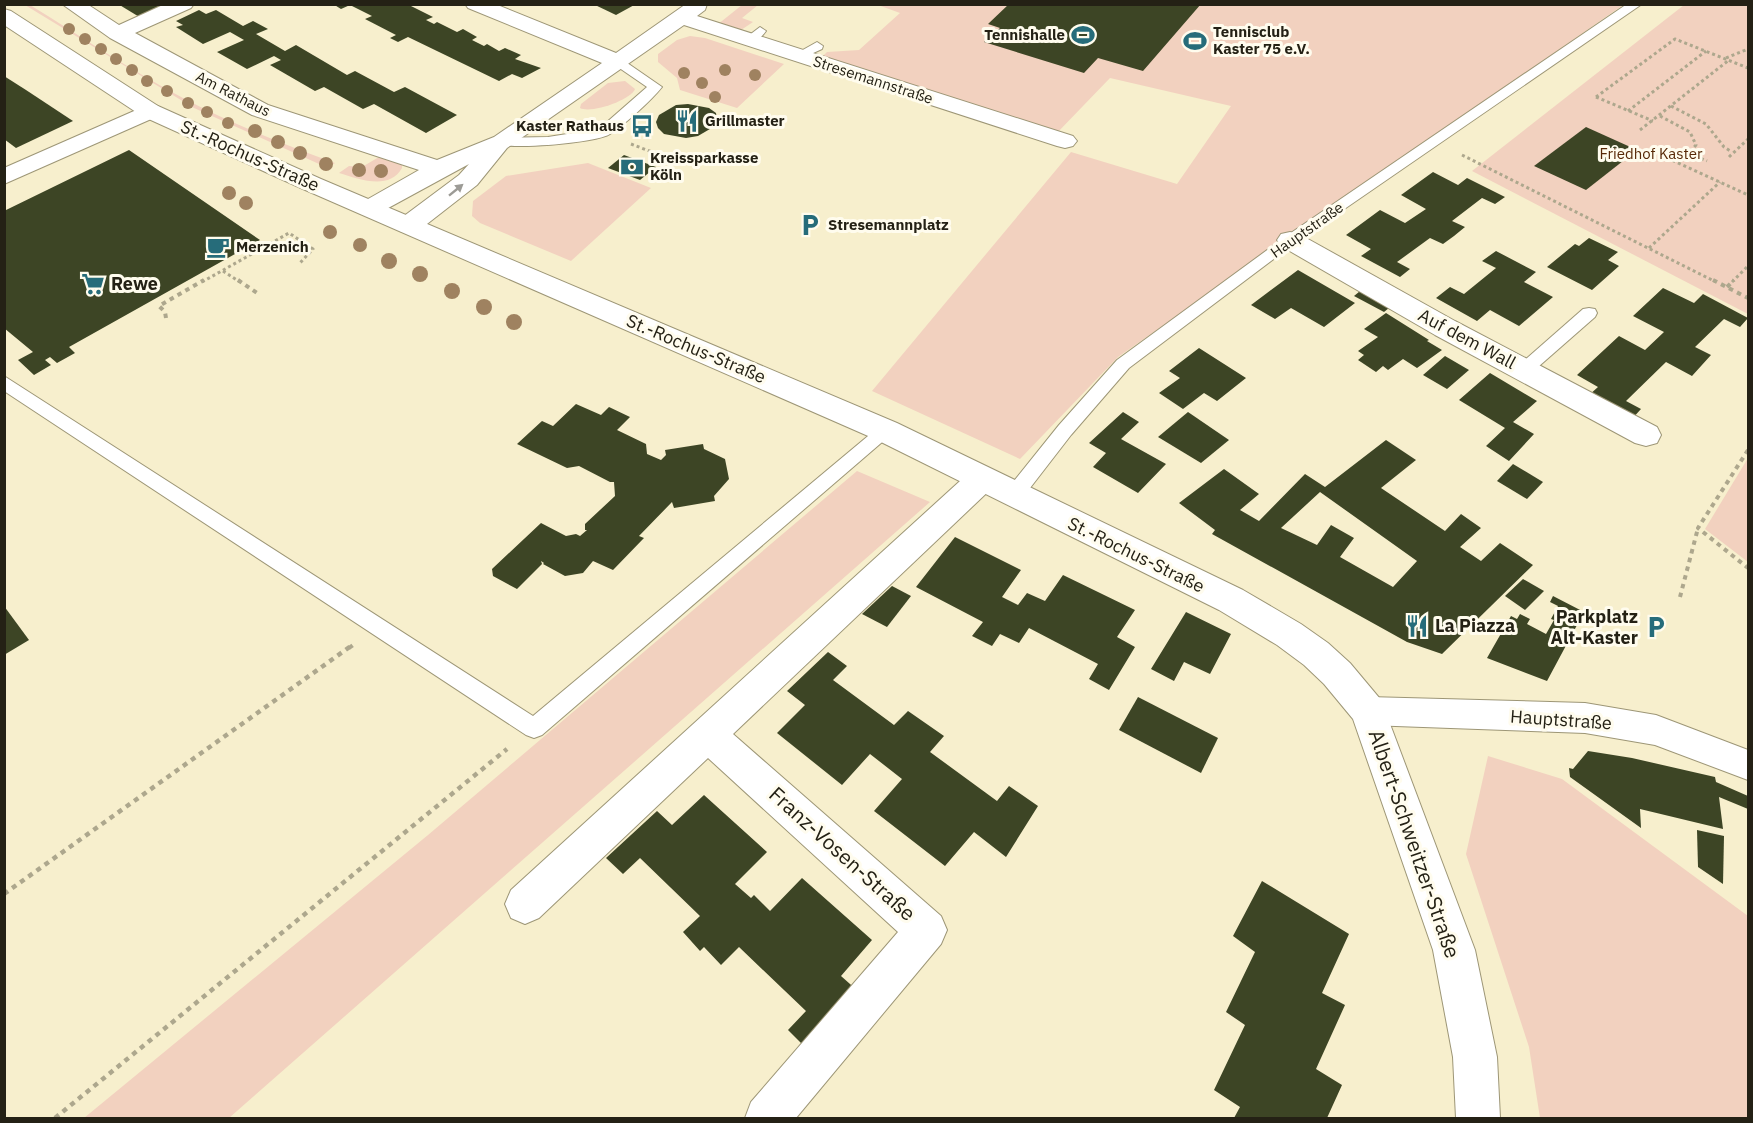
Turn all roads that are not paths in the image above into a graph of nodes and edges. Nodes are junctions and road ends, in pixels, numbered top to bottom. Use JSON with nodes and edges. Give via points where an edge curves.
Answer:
{"nodes":[{"id":1,"x":72,"y":4,"type":"edge"},
{"id":2,"x":184,"y":4,"type":"edge"},
{"id":3,"x":475,"y":4,"type":"edge"},
{"id":4,"x":1636,"y":4,"type":"edge"},
{"id":5,"x":691,"y":11,"type":"edge"},
{"id":6,"x":4,"y":15,"type":"edge"},
{"id":7,"x":118,"y":33,"type":"junction"},
{"id":8,"x":620,"y":62,"type":"junction"},
{"id":9,"x":150,"y":111,"type":"junction"},
{"id":10,"x":1065,"y":141,"type":"dead end"},
{"id":11,"x":502,"y":142,"type":"junction"},
{"id":12,"x":440,"y":169,"type":"junction"},
{"id":13,"x":4,"y":177,"type":"edge"},
{"id":14,"x":369,"y":208,"type":"junction"},
{"id":15,"x":409,"y":225,"type":"junction"},
{"id":16,"x":1290,"y":240,"type":"junction"},
{"id":17,"x":1589,"y":313,"type":"dead end"},
{"id":18,"x":1524,"y":370,"type":"junction"},
{"id":19,"x":4,"y":382,"type":"edge"},
{"id":20,"x":886,"y":431,"type":"junction"},
{"id":21,"x":1646,"y":435,"type":"dead end"},
{"id":22,"x":982,"y":479,"type":"junction"},
{"id":23,"x":1013,"y":496,"type":"junction"},
{"id":24,"x":1368,"y":711,"type":"junction"},
{"id":25,"x":708,"y":735,"type":"junction"},
{"id":26,"x":1749,"y":765,"type":"edge"},
{"id":27,"x":525,"y":904,"type":"dead end"},
{"id":28,"x":767,"y":1119,"type":"edge"},
{"id":29,"x":1478,"y":1119,"type":"edge"}],
"edges":[{"from":1,"to":7,"type":"street","name":"Am Rathaus"},
{"from":2,"to":7,"type":"street"},
{"from":3,"to":8,"type":"street"},
{"from":4,"to":16,"type":"lane","name":"Hauptstraße"},
{"from":5,"to":8,"type":"street","name":"Stresemannstraße"},
{"from":5,"to":10,"type":"street","name":"Stresemannstraße"},
{"from":6,"to":9,"type":"street","name":"St.-Rochus-Straße"},
{"from":7,"to":12,"type":"street","name":"Am Rathaus","via":[[260,110]]},
{"from":8,"to":11,"type":"street","name":"Stresemannstraße"},
{"from":8,"to":11,"type":"lane","via":[[655,87],[603,133],[548,141]]},
{"from":9,"to":13,"type":"street"},
{"from":9,"to":14,"type":"street","name":"St.-Rochus-Straße"},
{"from":11,"to":12,"type":"street","name":"Stresemannstraße"},
{"from":15,"to":11,"type":"street","name":"Stresemannstraße","one_way":true,"via":[[468,180]]},
{"from":12,"to":14,"type":"street","name":"Stresemannstraße"},
{"from":14,"to":15,"type":"street","name":"St.-Rochus-Straße"},
{"from":15,"to":20,"type":"street","name":"St.-Rochus-Straße"},
{"from":16,"to":18,"type":"street","name":"Auf dem Wall"},
{"from":16,"to":23,"type":"lane","name":"Hauptstraße","via":[[1123,364]]},
{"from":17,"to":18,"type":"lane"},
{"from":18,"to":21,"type":"street","name":"Auf dem Wall"},
{"from":19,"to":20,"type":"lane","via":[[534,728]]},
{"from":20,"to":22,"type":"street","name":"St.-Rochus-Straße"},
{"from":22,"to":23,"type":"street","name":"St.-Rochus-Straße"},
{"from":22,"to":25,"type":"street"},
{"from":23,"to":24,"type":"street","name":"St.-Rochus-Straße","via":[[1276,626],[1318,655]]},
{"from":24,"to":26,"type":"street","name":"Hauptstraße","via":[[1585,718],[1656,730]]},
{"from":24,"to":29,"type":"street","name":"Albert-Schweitzer-Straße","via":[[1454,950],[1475,1057]]},
{"from":25,"to":27,"type":"street"},
{"from":25,"to":28,"type":"street","name":"Franz-Vosen-Straße","via":[[926,930]]}]}
